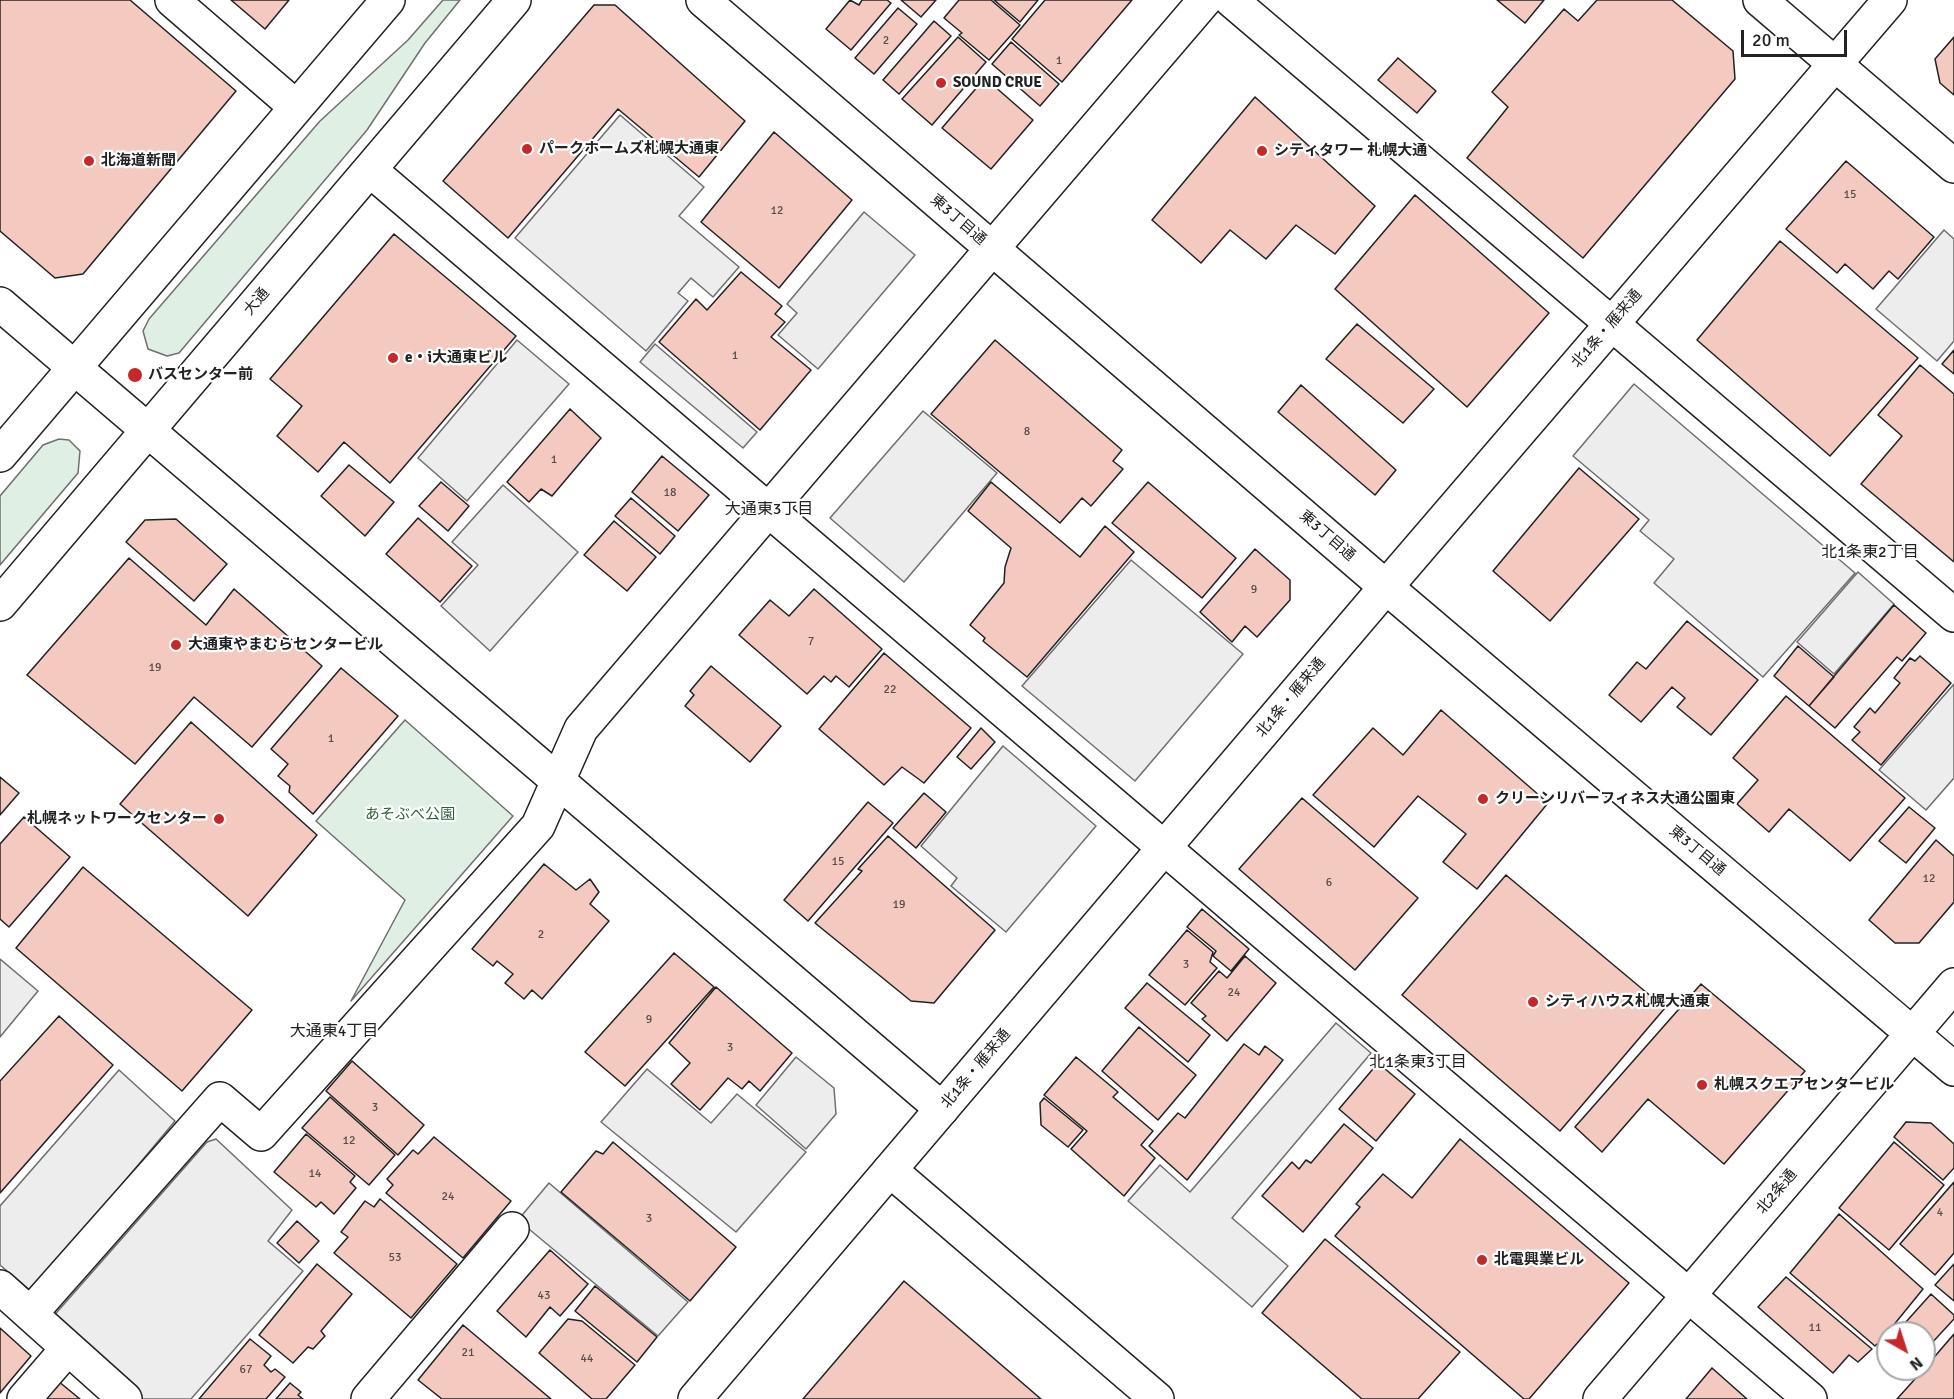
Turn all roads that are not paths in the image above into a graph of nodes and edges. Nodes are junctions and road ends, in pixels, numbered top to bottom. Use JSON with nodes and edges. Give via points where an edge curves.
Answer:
{"nodes":[{"id":1,"x":171,"y":0,"type":"edge"},
{"id":2,"x":388,"y":0,"type":"edge"},
{"id":3,"x":514,"y":0,"type":"edge"},
{"id":4,"x":703,"y":0,"type":"edge"},
{"id":5,"x":1205,"y":0,"type":"edge"},
{"id":6,"x":1231,"y":0,"type":"edge"},
{"id":7,"x":1760,"y":0,"type":"edge"},
{"id":8,"x":1890,"y":0,"type":"edge"},
{"id":9,"x":1835,"y":64,"type":"junction"},
{"id":10,"x":296,"y":107,"type":"junction"},
{"id":11,"x":1954,"y":166,"type":"edge"},
{"id":12,"x":370,"y":170,"type":"junction"},
{"id":13,"x":993,"y":249,"type":"junction"},
{"id":14,"x":0,"y":304,"type":"edge"},
{"id":15,"x":1611,"y":324,"type":"junction"},
{"id":16,"x":74,"y":368,"type":"junction"},
{"id":17,"x":147,"y":432,"type":"junction"},
{"id":18,"x":0,"y":455,"type":"edge"},
{"id":19,"x":769,"y":508,"type":"junction"},
{"id":20,"x":1386,"y":587,"type":"junction"},
{"id":21,"x":0,"y":604,"type":"edge"},
{"id":22,"x":1954,"y":615,"type":"edge"},
{"id":23,"x":557,"y":781,"type":"junction"},
{"id":24,"x":1165,"y":847,"type":"junction"},
{"id":25,"x":1954,"y":985,"type":"edge"},
{"id":26,"x":1912,"y":1033,"type":"junction"},
{"id":27,"x":1954,"y":1069,"type":"edge"},
{"id":28,"x":942,"y":1109,"type":"junction"},
{"id":29,"x":890,"y":1170,"type":"junction"},
{"id":30,"x":512,"y":1229,"type":"dead end"},
{"id":31,"x":0,"y":1287,"type":"edge"},
{"id":32,"x":1689,"y":1296,"type":"junction"},
{"id":33,"x":30,"y":1314,"type":"junction"},
{"id":34,"x":68,"y":1348,"type":"junction"},
{"id":35,"x":24,"y":1399,"type":"edge"},
{"id":36,"x":125,"y":1399,"type":"edge"},
{"id":37,"x":368,"y":1399,"type":"edge"},
{"id":38,"x":695,"y":1399,"type":"edge"},
{"id":39,"x":1157,"y":1399,"type":"edge"},
{"id":40,"x":1600,"y":1399,"type":"edge"},
{"id":41,"x":1810,"y":1399,"type":"edge"}],
"edges":[{"from":1,"to":10,"type":"main road"},
{"from":2,"to":10,"type":"main road"},
{"from":3,"to":12,"type":"main road","name":"大通"},
{"from":4,"to":13,"type":"main road","name":"東3丁目通"},
{"from":5,"to":13,"type":"main road"},
{"from":6,"to":15,"type":"main road"},
{"from":7,"to":9,"type":"main road"},
{"from":8,"to":9,"type":"main road","name":"北1条・雁来通"},
{"from":9,"to":11,"type":"main road"},
{"from":9,"to":15,"type":"main road","name":"北1条・雁来通"},
{"from":10,"to":16,"type":"main road"},
{"from":12,"to":17,"type":"main road","name":"大通"},
{"from":12,"to":19,"type":"main road"},
{"from":13,"to":19,"type":"main road"},
{"from":13,"to":20,"type":"main road","name":"東3丁目通"},
{"from":14,"to":16,"type":"main road"},
{"from":15,"to":20,"type":"main road","name":"北1条・雁来通"},
{"from":15,"to":22,"type":"main road"},
{"from":16,"to":17,"type":"main road"},
{"from":16,"to":18,"type":"main road"},
{"from":17,"to":21,"type":"main road","name":"大通"},
{"from":17,"to":23,"type":"main road"},
{"from":19,"to":23,"type":"main road","via":[[581,729]]},
{"from":19,"to":24,"type":"main road"},
{"from":20,"to":24,"type":"main road","name":"北1条・雁来通"},
{"from":20,"to":26,"type":"main road","name":"東3丁目通"},
{"from":23,"to":28,"type":"main road"},
{"from":23,"to":33,"type":"main road","via":[[538,826],[261,1134],[220,1099]]},
{"from":24,"to":28,"type":"main road","name":"北1条・雁来通"},
{"from":24,"to":32,"type":"main road"},
{"from":25,"to":26,"type":"main road","name":"北2条通"},
{"from":26,"to":27,"type":"main road","name":"東3丁目通"},
{"from":26,"to":32,"type":"main road","name":"北2条通"},
{"from":28,"to":29,"type":"main road","name":"北1条・雁来通"},
{"from":29,"to":38,"type":"main road","name":"北1条・雁来通"},
{"from":29,"to":39,"type":"main road"},
{"from":30,"to":37,"type":"main road"},
{"from":31,"to":33,"type":"main road"},
{"from":32,"to":40,"type":"main road","name":"北2条通"},
{"from":32,"to":41,"type":"main road"},
{"from":33,"to":34,"type":"main road"},
{"from":34,"to":35,"type":"main road"},
{"from":34,"to":36,"type":"main road"}]}
